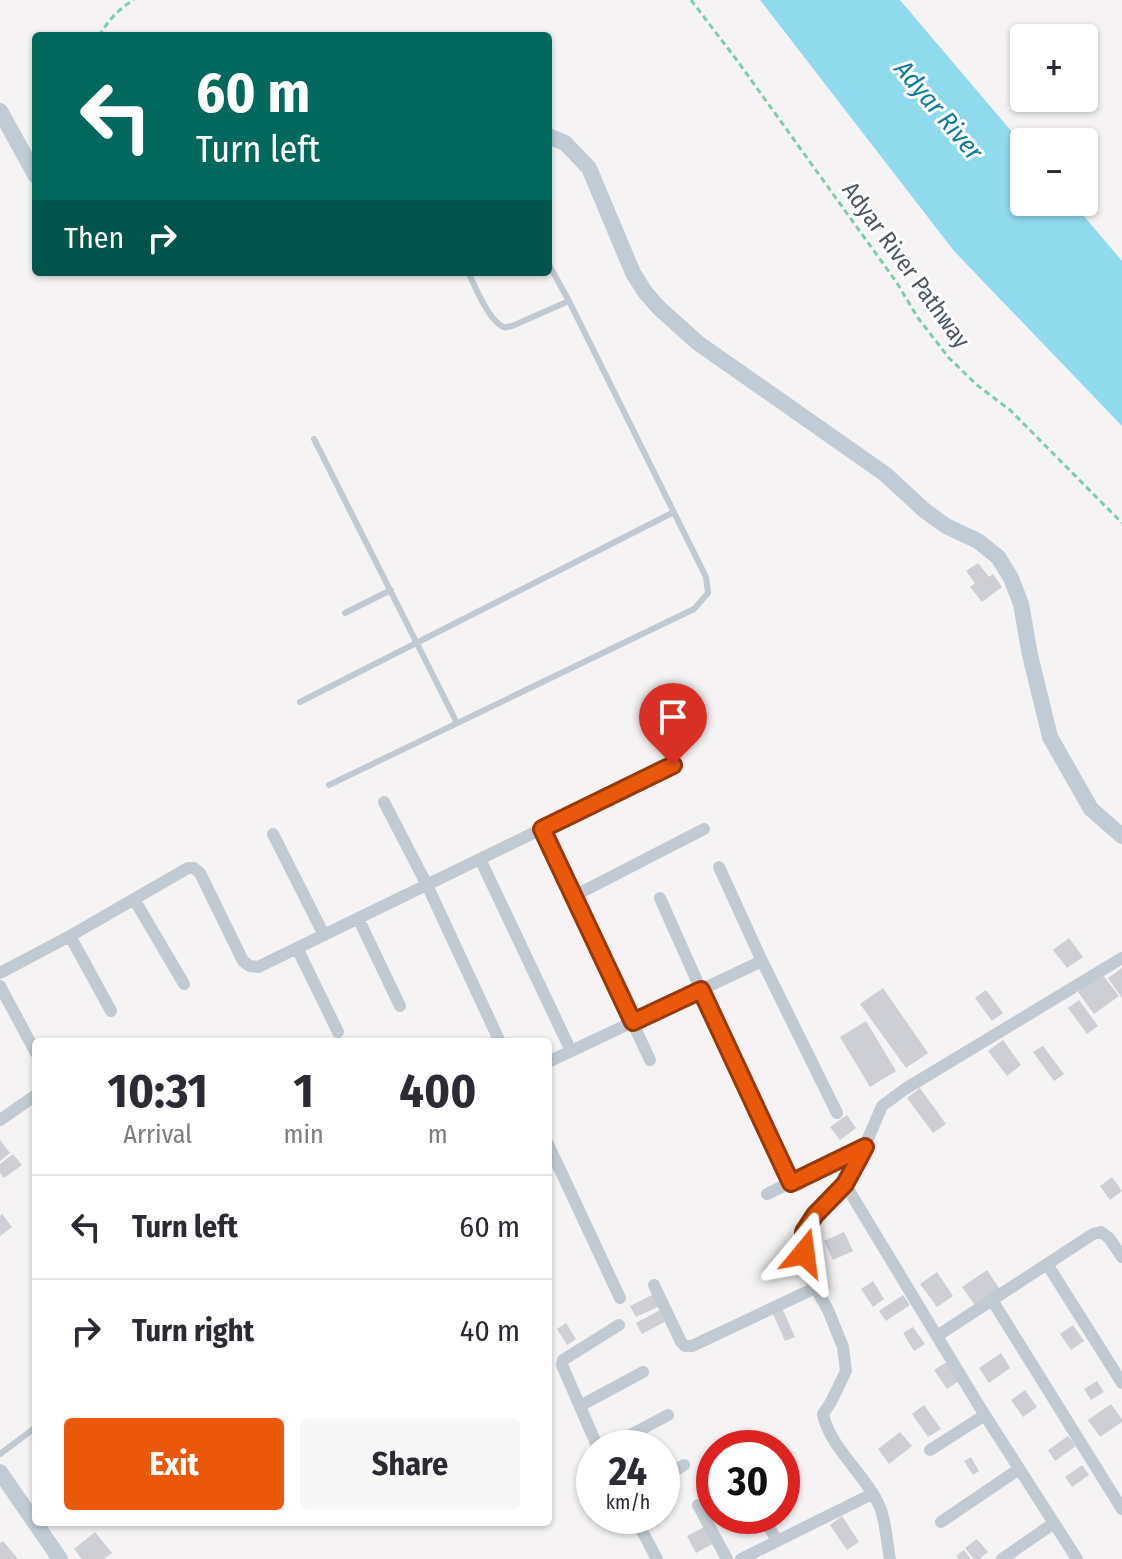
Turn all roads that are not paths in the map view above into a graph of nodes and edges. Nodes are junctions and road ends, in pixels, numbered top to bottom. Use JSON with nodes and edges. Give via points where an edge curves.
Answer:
{"nodes":[{"id":1,"x":0,"y":111,"type":"edge"},
{"id":2,"x":552,"y":138,"type":"edge"},
{"id":3,"x":32,"y":169,"type":"edge"},
{"id":4,"x":552,"y":270,"type":"edge"},
{"id":5,"x":470,"y":276,"type":"edge"},
{"id":6,"x":569,"y":301,"type":"junction"},
{"id":7,"x":314,"y":439,"type":"dead end"},
{"id":8,"x":674,"y":512,"type":"junction"},
{"id":9,"x":391,"y":590,"type":"junction"},
{"id":10,"x":345,"y":613,"type":"dead end"},
{"id":11,"x":417,"y":642,"type":"junction"},
{"id":12,"x":300,"y":702,"type":"dead end"},
{"id":13,"x":457,"y":723,"type":"junction"},
{"id":14,"x":673,"y":765,"type":"dead end"},
{"id":15,"x":329,"y":785,"type":"dead end"},
{"id":16,"x":384,"y":802,"type":"dead end"},
{"id":17,"x":542,"y":829,"type":"junction"},
{"id":18,"x":704,"y":829,"type":"dead end"},
{"id":19,"x":273,"y":834,"type":"dead end"},
{"id":20,"x":1122,"y":836,"type":"edge"},
{"id":21,"x":480,"y":859,"type":"junction"},
{"id":22,"x":719,"y":867,"type":"dead end"},
{"id":23,"x":427,"y":885,"type":"junction"},
{"id":24,"x":574,"y":896,"type":"junction"},
{"id":25,"x":660,"y":898,"type":"dead end"},
{"id":26,"x":134,"y":899,"type":"junction"},
{"id":27,"x":358,"y":918,"type":"junction"},
{"id":28,"x":324,"y":935,"type":"junction"},
{"id":29,"x":70,"y":936,"type":"junction"},
{"id":30,"x":297,"y":948,"type":"junction"},
{"id":31,"x":1122,"y":958,"type":"edge"},
{"id":32,"x":762,"y":961,"type":"junction"},
{"id":33,"x":0,"y":973,"type":"edge"},
{"id":34,"x":184,"y":984,"type":"dead end"},
{"id":35,"x":0,"y":986,"type":"edge"},
{"id":36,"x":701,"y":990,"type":"junction"},
{"id":37,"x":400,"y":1006,"type":"dead end"},
{"id":38,"x":111,"y":1011,"type":"dead end"},
{"id":39,"x":633,"y":1022,"type":"junction"},
{"id":40,"x":338,"y":1032,"type":"dead end"},
{"id":41,"x":498,"y":1038,"type":"edge"},
{"id":42,"x":32,"y":1046,"type":"edge"},
{"id":43,"x":571,"y":1051,"type":"junction"},
{"id":44,"x":552,"y":1060,"type":"edge"},
{"id":45,"x":650,"y":1060,"type":"dead end"},
{"id":46,"x":32,"y":1098,"type":"edge"},
{"id":47,"x":837,"y":1113,"type":"dead end"},
{"id":48,"x":0,"y":1120,"type":"edge"},
{"id":49,"x":865,"y":1147,"type":"junction"},
{"id":50,"x":552,"y":1154,"type":"edge"},
{"id":51,"x":791,"y":1183,"type":"junction"},
{"id":52,"x":845,"y":1184,"type":"junction"},
{"id":53,"x":767,"y":1194,"type":"dead end"},
{"id":54,"x":1122,"y":1257,"type":"edge"},
{"id":55,"x":1047,"y":1264,"type":"junction"},
{"id":56,"x":654,"y":1285,"type":"dead end"},
{"id":57,"x":815,"y":1288,"type":"junction"},
{"id":58,"x":620,"y":1298,"type":"dead end"},
{"id":59,"x":992,"y":1300,"type":"junction"},
{"id":60,"x":619,"y":1325,"type":"dead end"},
{"id":61,"x":937,"y":1336,"type":"junction"},
{"id":62,"x":643,"y":1372,"type":"dead end"},
{"id":63,"x":1122,"y":1383,"type":"edge"},
{"id":64,"x":580,"y":1406,"type":"junction"},
{"id":65,"x":668,"y":1415,"type":"dead end"},
{"id":66,"x":985,"y":1415,"type":"junction"},
{"id":67,"x":32,"y":1430,"type":"edge"},
{"id":68,"x":590,"y":1430,"type":"edge"},
{"id":69,"x":640,"y":1430,"type":"edge"},
{"id":70,"x":930,"y":1450,"type":"dead end"},
{"id":71,"x":0,"y":1454,"type":"edge"},
{"id":72,"x":684,"y":1465,"type":"dead end"},
{"id":73,"x":680,"y":1467,"type":"edge"},
{"id":74,"x":1019,"y":1469,"type":"junction"},
{"id":75,"x":0,"y":1472,"type":"edge"},
{"id":76,"x":872,"y":1494,"type":"junction"},
{"id":77,"x":1122,"y":1509,"type":"edge"},
{"id":78,"x":32,"y":1518,"type":"edge"},
{"id":79,"x":941,"y":1522,"type":"dead end"},
{"id":80,"x":1054,"y":1523,"type":"junction"},
{"id":81,"x":37,"y":1526,"type":"edge"},
{"id":82,"x":644,"y":1534,"type":"edge"},
{"id":83,"x":714,"y":1534,"type":"edge"},
{"id":84,"x":773,"y":1534,"type":"edge"},
{"id":85,"x":777,"y":1541,"type":"junction"},
{"id":86,"x":60,"y":1559,"type":"edge"},
{"id":87,"x":657,"y":1559,"type":"edge"},
{"id":88,"x":727,"y":1559,"type":"edge"},
{"id":89,"x":741,"y":1559,"type":"edge"},
{"id":90,"x":890,"y":1559,"type":"edge"},
{"id":91,"x":1002,"y":1559,"type":"edge"},
{"id":92,"x":1077,"y":1559,"type":"edge"}],
"edges":[{"from":1,"to":3,"type":"street"},
{"from":2,"to":20,"type":"street","via":[[565,143],[589,168],[633,273],[659,308],[698,343],[885,474],[924,510],[998,557],[1021,604],[1050,737],[1091,809]]},
{"from":4,"to":6,"type":"lane"},
{"from":5,"to":6,"type":"lane","via":[[492,317],[505,327]]},
{"from":6,"to":8,"type":"lane"},
{"from":7,"to":9,"type":"lane"},
{"from":8,"to":11,"type":"lane"},
{"from":8,"to":13,"type":"lane","via":[[706,577],[708,593],[701,603]]},
{"from":9,"to":10,"type":"lane"},
{"from":9,"to":11,"type":"lane"},
{"from":11,"to":12,"type":"lane"},
{"from":11,"to":13,"type":"lane"},
{"from":13,"to":15,"type":"lane"},
{"from":14,"to":17,"type":"street"},
{"from":16,"to":23,"type":"street"},
{"from":17,"to":21,"type":"street"},
{"from":17,"to":24,"type":"street"},
{"from":18,"to":24,"type":"street"},
{"from":19,"to":28,"type":"street"},
{"from":21,"to":23,"type":"street"},
{"from":21,"to":43,"type":"street"},
{"from":22,"to":32,"type":"street"},
{"from":23,"to":27,"type":"street"},
{"from":23,"to":41,"type":"street"},
{"from":24,"to":39,"type":"street"},
{"from":25,"to":36,"type":"street"},
{"from":26,"to":29,"type":"street"},
{"from":26,"to":30,"type":"street","via":[[194,868],[243,961],[258,967]]},
{"from":26,"to":34,"type":"street"},
{"from":27,"to":28,"type":"street"},
{"from":27,"to":37,"type":"street"},
{"from":28,"to":30,"type":"street"},
{"from":29,"to":33,"type":"street"},
{"from":29,"to":38,"type":"street"},
{"from":30,"to":40,"type":"street"},
{"from":31,"to":49,"type":"street","via":[[905,1089],[882,1106]]},
{"from":32,"to":36,"type":"street"},
{"from":32,"to":47,"type":"street"},
{"from":35,"to":42,"type":"street"},
{"from":36,"to":39,"type":"street"},
{"from":36,"to":51,"type":"street"},
{"from":39,"to":43,"type":"street"},
{"from":39,"to":45,"type":"street"},
{"from":43,"to":44,"type":"street"},
{"from":46,"to":48,"type":"street"},
{"from":49,"to":51,"type":"street"},
{"from":49,"to":52,"type":"street"},
{"from":50,"to":58,"type":"street"},
{"from":51,"to":53,"type":"street"},
{"from":52,"to":57,"type":"street","via":[[804,1232],[804,1253]]},
{"from":52,"to":61,"type":"street"},
{"from":54,"to":55,"type":"street","via":[[1101,1232]]},
{"from":55,"to":59,"type":"street"},
{"from":55,"to":63,"type":"street"},
{"from":56,"to":57,"type":"street","via":[[685,1346]]},
{"from":57,"to":76,"type":"street","via":[[843,1347],[846,1371],[823,1414],[825,1427]]},
{"from":59,"to":61,"type":"street"},
{"from":59,"to":77,"type":"street"},
{"from":60,"to":64,"type":"street","via":[[563,1360]]},
{"from":61,"to":66,"type":"street"},
{"from":62,"to":64,"type":"street"},
{"from":64,"to":68,"type":"street"},
{"from":65,"to":69,"type":"street"},
{"from":66,"to":70,"type":"street"},
{"from":66,"to":74,"type":"street"},
{"from":67,"to":71,"type":"lane"},
{"from":72,"to":73,"type":"street"},
{"from":74,"to":79,"type":"street"},
{"from":74,"to":80,"type":"street"},
{"from":75,"to":78,"type":"street"},
{"from":76,"to":85,"type":"street"},
{"from":76,"to":90,"type":"street","via":[[881,1510]]},
{"from":80,"to":91,"type":"street"},
{"from":80,"to":92,"type":"street"},
{"from":81,"to":86,"type":"street"},
{"from":82,"to":87,"type":"street"},
{"from":83,"to":88,"type":"street"},
{"from":84,"to":85,"type":"street"},
{"from":85,"to":89,"type":"street"}]}
